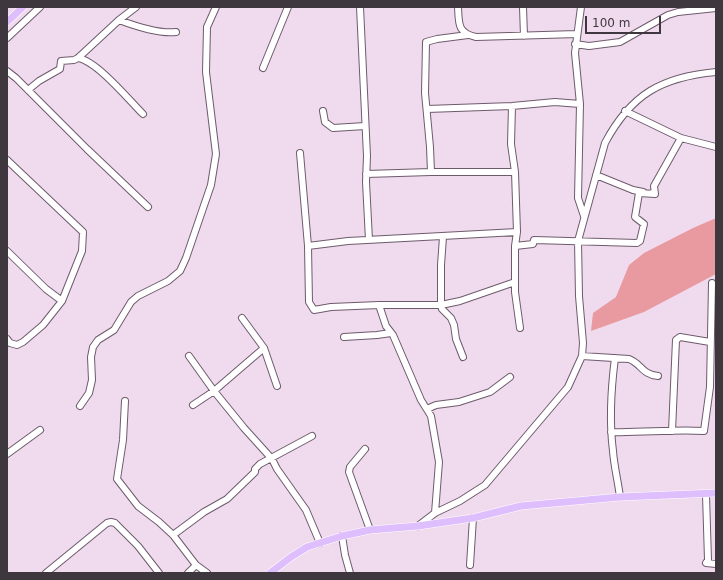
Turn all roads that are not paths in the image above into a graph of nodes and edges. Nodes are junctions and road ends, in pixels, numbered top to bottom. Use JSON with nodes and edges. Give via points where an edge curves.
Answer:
{"nodes":[{"id":1,"x":23,"y":7,"type":"edge"},
{"id":2,"x":40,"y":7,"type":"edge"},
{"id":3,"x":136,"y":7,"type":"edge"},
{"id":4,"x":216,"y":7,"type":"edge"},
{"id":5,"x":288,"y":7,"type":"edge"},
{"id":6,"x":360,"y":7,"type":"edge"},
{"id":7,"x":458,"y":7,"type":"edge"},
{"id":8,"x":522,"y":7,"type":"edge"},
{"id":9,"x":581,"y":7,"type":"edge"},
{"id":10,"x":716,"y":8,"type":"edge"},
{"id":11,"x":119,"y":20,"type":"junction"},
{"id":12,"x":7,"y":22,"type":"edge"},
{"id":13,"x":176,"y":32,"type":"dead end"},
{"id":14,"x":577,"y":34,"type":"junction"},
{"id":15,"x":468,"y":35,"type":"junction"},
{"id":16,"x":524,"y":36,"type":"junction"},
{"id":17,"x":7,"y":38,"type":"edge"},
{"id":18,"x":576,"y":44,"type":"junction"},
{"id":19,"x":82,"y":56,"type":"junction"},
{"id":20,"x":263,"y":68,"type":"dead end"},
{"id":21,"x":7,"y":71,"type":"edge"},
{"id":22,"x":716,"y":72,"type":"edge"},
{"id":23,"x":28,"y":90,"type":"junction"},
{"id":24,"x":580,"y":104,"type":"junction"},
{"id":25,"x":512,"y":106,"type":"junction"},
{"id":26,"x":427,"y":109,"type":"junction"},
{"id":27,"x":323,"y":111,"type":"dead end"},
{"id":28,"x":625,"y":111,"type":"junction"},
{"id":29,"x":143,"y":114,"type":"dead end"},
{"id":30,"x":365,"y":126,"type":"junction"},
{"id":31,"x":682,"y":138,"type":"junction"},
{"id":32,"x":716,"y":147,"type":"edge"},
{"id":33,"x":300,"y":153,"type":"dead end"},
{"id":34,"x":7,"y":160,"type":"edge"},
{"id":35,"x":431,"y":172,"type":"junction"},
{"id":36,"x":515,"y":172,"type":"junction"},
{"id":37,"x":366,"y":174,"type":"junction"},
{"id":38,"x":596,"y":175,"type":"junction"},
{"id":39,"x":655,"y":194,"type":"junction"},
{"id":40,"x":148,"y":207,"type":"dead end"},
{"id":41,"x":584,"y":216,"type":"junction"},
{"id":42,"x":517,"y":232,"type":"junction"},
{"id":43,"x":443,"y":237,"type":"junction"},
{"id":44,"x":369,"y":240,"type":"junction"},
{"id":45,"x":578,"y":241,"type":"junction"},
{"id":46,"x":308,"y":246,"type":"junction"},
{"id":47,"x":515,"y":246,"type":"junction"},
{"id":48,"x":7,"y":251,"type":"edge"},
{"id":49,"x":515,"y":282,"type":"junction"},
{"id":50,"x":712,"y":283,"type":"dead end"},
{"id":51,"x":62,"y":301,"type":"junction"},
{"id":52,"x":379,"y":305,"type":"junction"},
{"id":53,"x":441,"y":305,"type":"junction"},
{"id":54,"x":242,"y":318,"type":"dead end"},
{"id":55,"x":520,"y":328,"type":"dead end"},
{"id":56,"x":391,"y":333,"type":"junction"},
{"id":57,"x":344,"y":337,"type":"dead end"},
{"id":58,"x":7,"y":338,"type":"edge"},
{"id":59,"x":710,"y":342,"type":"junction"},
{"id":60,"x":264,"y":348,"type":"junction"},
{"id":61,"x":189,"y":356,"type":"dead end"},
{"id":62,"x":582,"y":356,"type":"junction"},
{"id":63,"x":463,"y":357,"type":"dead end"},
{"id":64,"x":615,"y":358,"type":"junction"},
{"id":65,"x":658,"y":376,"type":"dead end"},
{"id":66,"x":510,"y":377,"type":"dead end"},
{"id":67,"x":277,"y":386,"type":"dead end"},
{"id":68,"x":214,"y":391,"type":"junction"},
{"id":69,"x":125,"y":401,"type":"dead end"},
{"id":70,"x":193,"y":405,"type":"dead end"},
{"id":71,"x":80,"y":406,"type":"dead end"},
{"id":72,"x":427,"y":409,"type":"junction"},
{"id":73,"x":40,"y":430,"type":"dead end"},
{"id":74,"x":672,"y":431,"type":"junction"},
{"id":75,"x":611,"y":432,"type":"junction"},
{"id":76,"x":312,"y":436,"type":"dead end"},
{"id":77,"x":365,"y":449,"type":"dead end"},
{"id":78,"x":7,"y":454,"type":"edge"},
{"id":79,"x":272,"y":458,"type":"junction"},
{"id":80,"x":716,"y":493,"type":"edge"},
{"id":81,"x":706,"y":495,"type":"junction"},
{"id":82,"x":620,"y":497,"type":"junction"},
{"id":83,"x":435,"y":513,"type":"junction"},
{"id":84,"x":472,"y":518,"type":"junction"},
{"id":85,"x":418,"y":526,"type":"junction"},
{"id":86,"x":370,"y":530,"type":"junction"},
{"id":87,"x":173,"y":535,"type":"junction"},
{"id":88,"x":342,"y":536,"type":"junction"},
{"id":89,"x":320,"y":543,"type":"junction"},
{"id":90,"x":716,"y":564,"type":"edge"},
{"id":91,"x":196,"y":565,"type":"junction"},
{"id":92,"x":470,"y":565,"type":"dead end"},
{"id":93,"x":46,"y":573,"type":"edge"},
{"id":94,"x":159,"y":573,"type":"edge"},
{"id":95,"x":188,"y":573,"type":"edge"},
{"id":96,"x":207,"y":573,"type":"edge"},
{"id":97,"x":270,"y":573,"type":"edge"},
{"id":98,"x":350,"y":573,"type":"edge"}],
"edges":[{"from":1,"to":12,"type":"main road"},
{"from":2,"to":17,"type":"street"},
{"from":3,"to":11,"type":"street"},
{"from":4,"to":71,"type":"street","via":[[207,27],[206,72],[216,154],[211,185],[180,271],[168,282],[131,302],[114,330],[98,340],[93,347],[92,380],[89,393]]},
{"from":5,"to":20,"type":"street"},
{"from":6,"to":30,"type":"street"},
{"from":7,"to":15,"type":"street","via":[[459,27]]},
{"from":8,"to":16,"type":"street"},
{"from":9,"to":14,"type":"street"},
{"from":10,"to":18,"type":"street","via":[[668,15],[620,42],[589,46]]},
{"from":11,"to":13,"type":"street","via":[[165,32]]},
{"from":11,"to":19,"type":"street"},
{"from":14,"to":16,"type":"street"},
{"from":14,"to":18,"type":"street"},
{"from":15,"to":16,"type":"street"},
{"from":15,"to":26,"type":"street","via":[[426,42]]},
{"from":18,"to":24,"type":"street"},
{"from":19,"to":23,"type":"street","via":[[74,60],[61,61],[60,69]]},
{"from":19,"to":29,"type":"street","via":[[105,75]]},
{"from":21,"to":23,"type":"street"},
{"from":22,"to":28,"type":"street","via":[[686,76],[664,83],[645,94]]},
{"from":23,"to":40,"type":"street"},
{"from":24,"to":25,"type":"street","via":[[555,102]]},
{"from":24,"to":41,"type":"street","via":[[578,198]]},
{"from":25,"to":26,"type":"street"},
{"from":25,"to":36,"type":"street"},
{"from":26,"to":35,"type":"street"},
{"from":27,"to":30,"type":"street","via":[[325,122],[333,128]]},
{"from":28,"to":31,"type":"street"},
{"from":28,"to":38,"type":"street","via":[[605,143]]},
{"from":30,"to":37,"type":"street"},
{"from":31,"to":32,"type":"street"},
{"from":31,"to":39,"type":"street","via":[[654,186]]},
{"from":33,"to":46,"type":"street"},
{"from":34,"to":51,"type":"street","via":[[83,232],[82,251]]},
{"from":35,"to":36,"type":"street"},
{"from":35,"to":37,"type":"street"},
{"from":36,"to":42,"type":"street"},
{"from":37,"to":44,"type":"street"},
{"from":38,"to":39,"type":"street","via":[[633,190]]},
{"from":38,"to":41,"type":"street"},
{"from":39,"to":45,"type":"street","via":[[640,193],[635,217],[644,224],[640,241],[637,243]]},
{"from":41,"to":45,"type":"street"},
{"from":42,"to":43,"type":"street"},
{"from":42,"to":47,"type":"street"},
{"from":43,"to":44,"type":"street"},
{"from":43,"to":53,"type":"street"},
{"from":44,"to":46,"type":"street"},
{"from":45,"to":47,"type":"street","via":[[534,240],[533,244]]},
{"from":45,"to":62,"type":"street"},
{"from":46,"to":52,"type":"street","via":[[309,302],[314,310]]},
{"from":47,"to":49,"type":"street"},
{"from":48,"to":51,"type":"street"},
{"from":49,"to":53,"type":"street"},
{"from":49,"to":55,"type":"street"},
{"from":50,"to":59,"type":"street"},
{"from":51,"to":58,"type":"street","via":[[43,325],[23,342],[17,345],[10,343]]},
{"from":52,"to":53,"type":"street"},
{"from":52,"to":56,"type":"street"},
{"from":53,"to":63,"type":"street","via":[[454,325]]},
{"from":54,"to":60,"type":"street"},
{"from":56,"to":57,"type":"street"},
{"from":56,"to":72,"type":"street"},
{"from":59,"to":74,"type":"street","via":[[710,387],[704,431]]},
{"from":59,"to":74,"type":"street","via":[[680,337],[676,340]]},
{"from":60,"to":67,"type":"street"},
{"from":60,"to":68,"type":"street"},
{"from":61,"to":68,"type":"street"},
{"from":62,"to":64,"type":"street"},
{"from":62,"to":83,"type":"street","via":[[568,387],[485,485]]},
{"from":64,"to":65,"type":"street","via":[[629,359],[650,375]]},
{"from":64,"to":75,"type":"street","via":[[611,388]]},
{"from":66,"to":72,"type":"street","via":[[490,392]]},
{"from":68,"to":70,"type":"street"},
{"from":68,"to":79,"type":"street"},
{"from":69,"to":87,"type":"street","via":[[117,479],[138,506]]},
{"from":72,"to":83,"type":"street","via":[[431,416],[439,462]]},
{"from":73,"to":78,"type":"street"},
{"from":74,"to":75,"type":"street"},
{"from":75,"to":82,"type":"street"},
{"from":76,"to":79,"type":"street"},
{"from":77,"to":86,"type":"street","via":[[350,467],[349,472]]},
{"from":79,"to":87,"type":"street","via":[[258,466],[227,499]]},
{"from":79,"to":89,"type":"street","via":[[306,510]]},
{"from":80,"to":81,"type":"main road"},
{"from":81,"to":82,"type":"main road"},
{"from":81,"to":90,"type":"street","via":[[706,564]]},
{"from":82,"to":84,"type":"main road","via":[[521,506]]},
{"from":83,"to":85,"type":"street"},
{"from":84,"to":85,"type":"main road"},
{"from":84,"to":92,"type":"street"},
{"from":85,"to":86,"type":"main road"},
{"from":86,"to":88,"type":"main road"},
{"from":87,"to":91,"type":"street"},
{"from":88,"to":89,"type":"main road"},
{"from":88,"to":98,"type":"street"},
{"from":89,"to":97,"type":"main road","via":[[302,550]]},
{"from":91,"to":95,"type":"street"},
{"from":91,"to":96,"type":"street"},
{"from":93,"to":94,"type":"street","via":[[111,522],[138,546]]}]}
